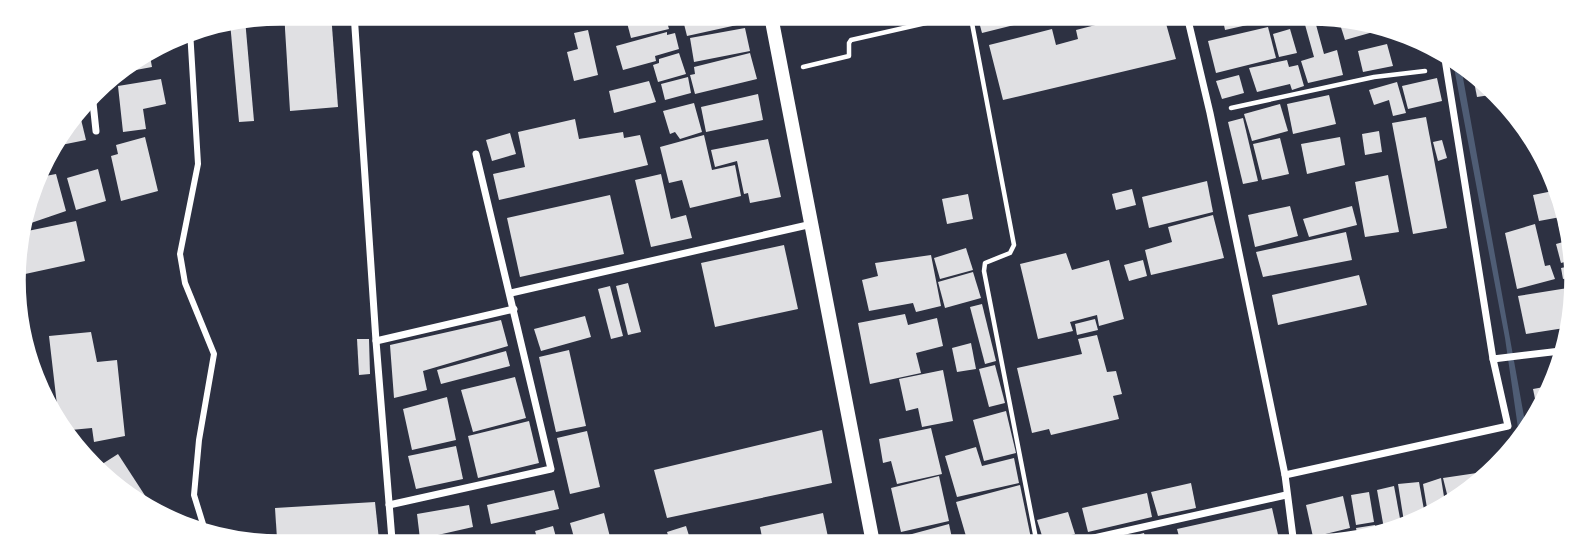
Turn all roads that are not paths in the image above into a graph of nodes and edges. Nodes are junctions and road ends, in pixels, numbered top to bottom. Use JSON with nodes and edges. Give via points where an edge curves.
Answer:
{"nodes":[{"id":1,"x":355,"y":24,"type":"edge"},
{"id":2,"x":773,"y":24,"type":"edge"},
{"id":3,"x":1189,"y":24,"type":"edge"},
{"id":4,"x":191,"y":41,"type":"edge"},
{"id":5,"x":1446,"y":64,"type":"edge"},
{"id":6,"x":93,"y":106,"type":"edge"},
{"id":7,"x":96,"y":131,"type":"dead end"},
{"id":8,"x":476,"y":154,"type":"dead end"},
{"id":9,"x":812,"y":224,"type":"junction"},
{"id":10,"x":510,"y":293,"type":"junction"},
{"id":11,"x":514,"y":309,"type":"junction"},
{"id":12,"x":376,"y":341,"type":"junction"},
{"id":13,"x":1556,"y":352,"type":"edge"},
{"id":14,"x":1493,"y":359,"type":"junction"},
{"id":15,"x":1285,"y":475,"type":"junction"},
{"id":16,"x":1286,"y":495,"type":"junction"},
{"id":17,"x":389,"y":505,"type":"junction"},
{"id":18,"x":203,"y":524,"type":"edge"},
{"id":19,"x":392,"y":536,"type":"edge"},
{"id":20,"x":872,"y":536,"type":"edge"},
{"id":21,"x":1104,"y":536,"type":"edge"},
{"id":22,"x":1293,"y":536,"type":"edge"}],
"edges":[{"from":1,"to":12,"type":"street"},
{"from":2,"to":9,"type":"main road"},
{"from":3,"to":15,"type":"street"},
{"from":4,"to":18,"type":"street","via":[[198,164],[180,254],[185,283],[214,354],[194,495]]},
{"from":5,"to":14,"type":"street"},
{"from":6,"to":7,"type":"street"},
{"from":8,"to":10,"type":"street"},
{"from":9,"to":10,"type":"street"},
{"from":9,"to":20,"type":"main road"},
{"from":10,"to":11,"type":"street"},
{"from":11,"to":12,"type":"street"},
{"from":11,"to":17,"type":"street","via":[[551,469]]},
{"from":12,"to":17,"type":"street"},
{"from":13,"to":14,"type":"street"},
{"from":14,"to":15,"type":"street","via":[[1508,426]]},
{"from":15,"to":16,"type":"street"},
{"from":16,"to":21,"type":"street"},
{"from":16,"to":22,"type":"street"},
{"from":17,"to":19,"type":"street"}]}
